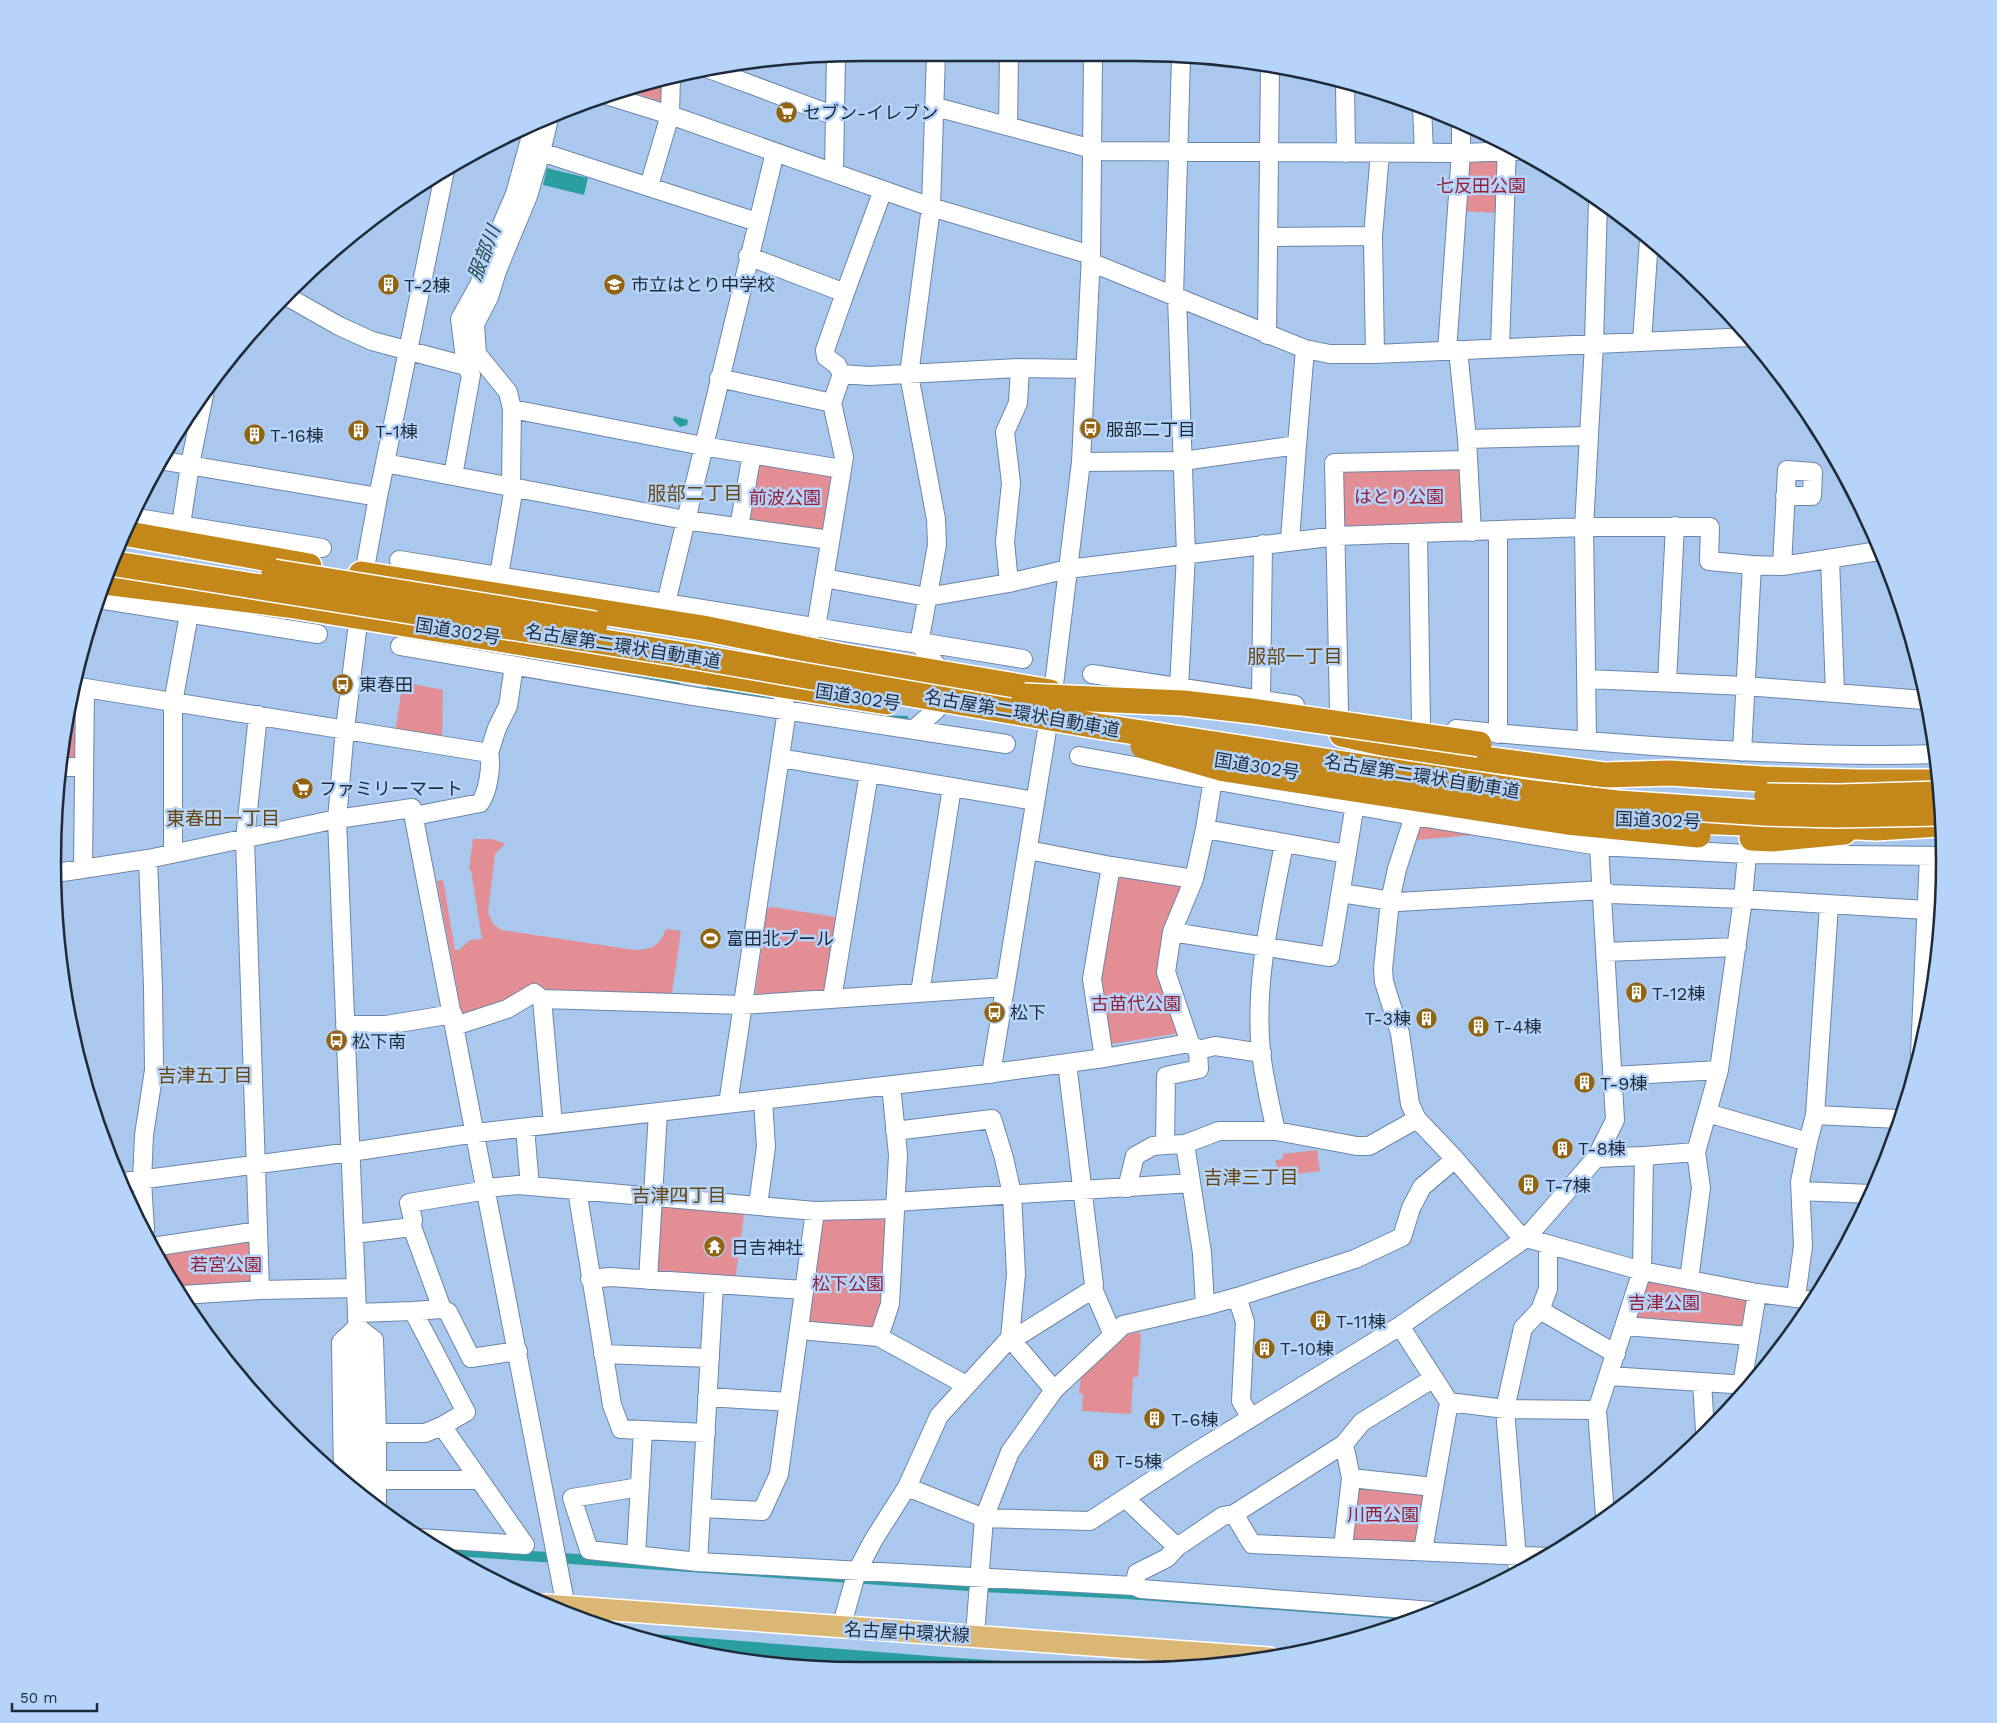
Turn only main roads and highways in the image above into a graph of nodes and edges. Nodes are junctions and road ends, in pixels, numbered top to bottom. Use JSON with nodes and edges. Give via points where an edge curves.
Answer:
{"nodes":[{"id":1,"x":132,"y":534,"type":"edge"},
{"id":2,"x":125,"y":548,"type":"edge"},
{"id":3,"x":119,"y":564,"type":"edge"},
{"id":4,"x":112,"y":583,"type":"edge"},
{"id":5,"x":1035,"y":712,"type":"junction"},
{"id":6,"x":1670,"y":773,"type":"junction"},
{"id":7,"x":1931,"y":782,"type":"edge"},
{"id":8,"x":1932,"y":793,"type":"edge"},
{"id":9,"x":1764,"y":813,"type":"junction"},
{"id":10,"x":1934,"y":813,"type":"edge"},
{"id":11,"x":1934,"y":819,"type":"edge"},
{"id":12,"x":1935,"y":824,"type":"edge"},
{"id":13,"x":1691,"y":827,"type":"junction"},
{"id":14,"x":573,"y":1608,"type":"edge"},
{"id":15,"x":1235,"y":1655,"type":"edge"}],
"edges":[{"from":1,"to":6,"type":"highway","via":[[250,546],[364,574],[703,628],[839,656],[1052,693],[1273,718],[1409,749],[1604,775]]},
{"from":2,"to":5,"type":"highway","name":"名古屋第二環状自動車道","bridge":true,"via":[[443,598]]},
{"from":3,"to":5,"type":"highway","name":"名古屋第二環状自動車道","bridge":true},
{"from":4,"to":5,"type":"highway","name":"国道302号","via":[[358,616],[936,710]]},
{"from":5,"to":6,"type":"highway","bridge":true,"via":[[1191,704],[1488,739]]},
{"from":5,"to":8,"type":"highway","name":"名古屋第二環状自動車道","bridge":true,"via":[[1552,779],[1695,793],[1839,797]]},
{"from":5,"to":9,"type":"highway","name":"名古屋第二環状自動車道","bridge":true,"via":[[1532,793],[1617,803]]},
{"from":5,"to":13,"type":"highway","bridge":true,"via":[[1224,769],[1567,822]]},
{"from":5,"to":13,"type":"highway","name":"国道302号","via":[[1214,773]]},
{"from":6,"to":7,"type":"highway","via":[[1762,779]]},
{"from":9,"to":10,"type":"highway","name":"名古屋第二環状自動車道","bridge":true},
{"from":9,"to":11,"type":"highway","bridge":true,"via":[[1830,819]]},
{"from":12,"to":13,"type":"highway","via":[[1773,839]]},
{"from":14,"to":15,"type":"main road","name":"名古屋中環状線","via":[[728,1622],[967,1635]]}]}
